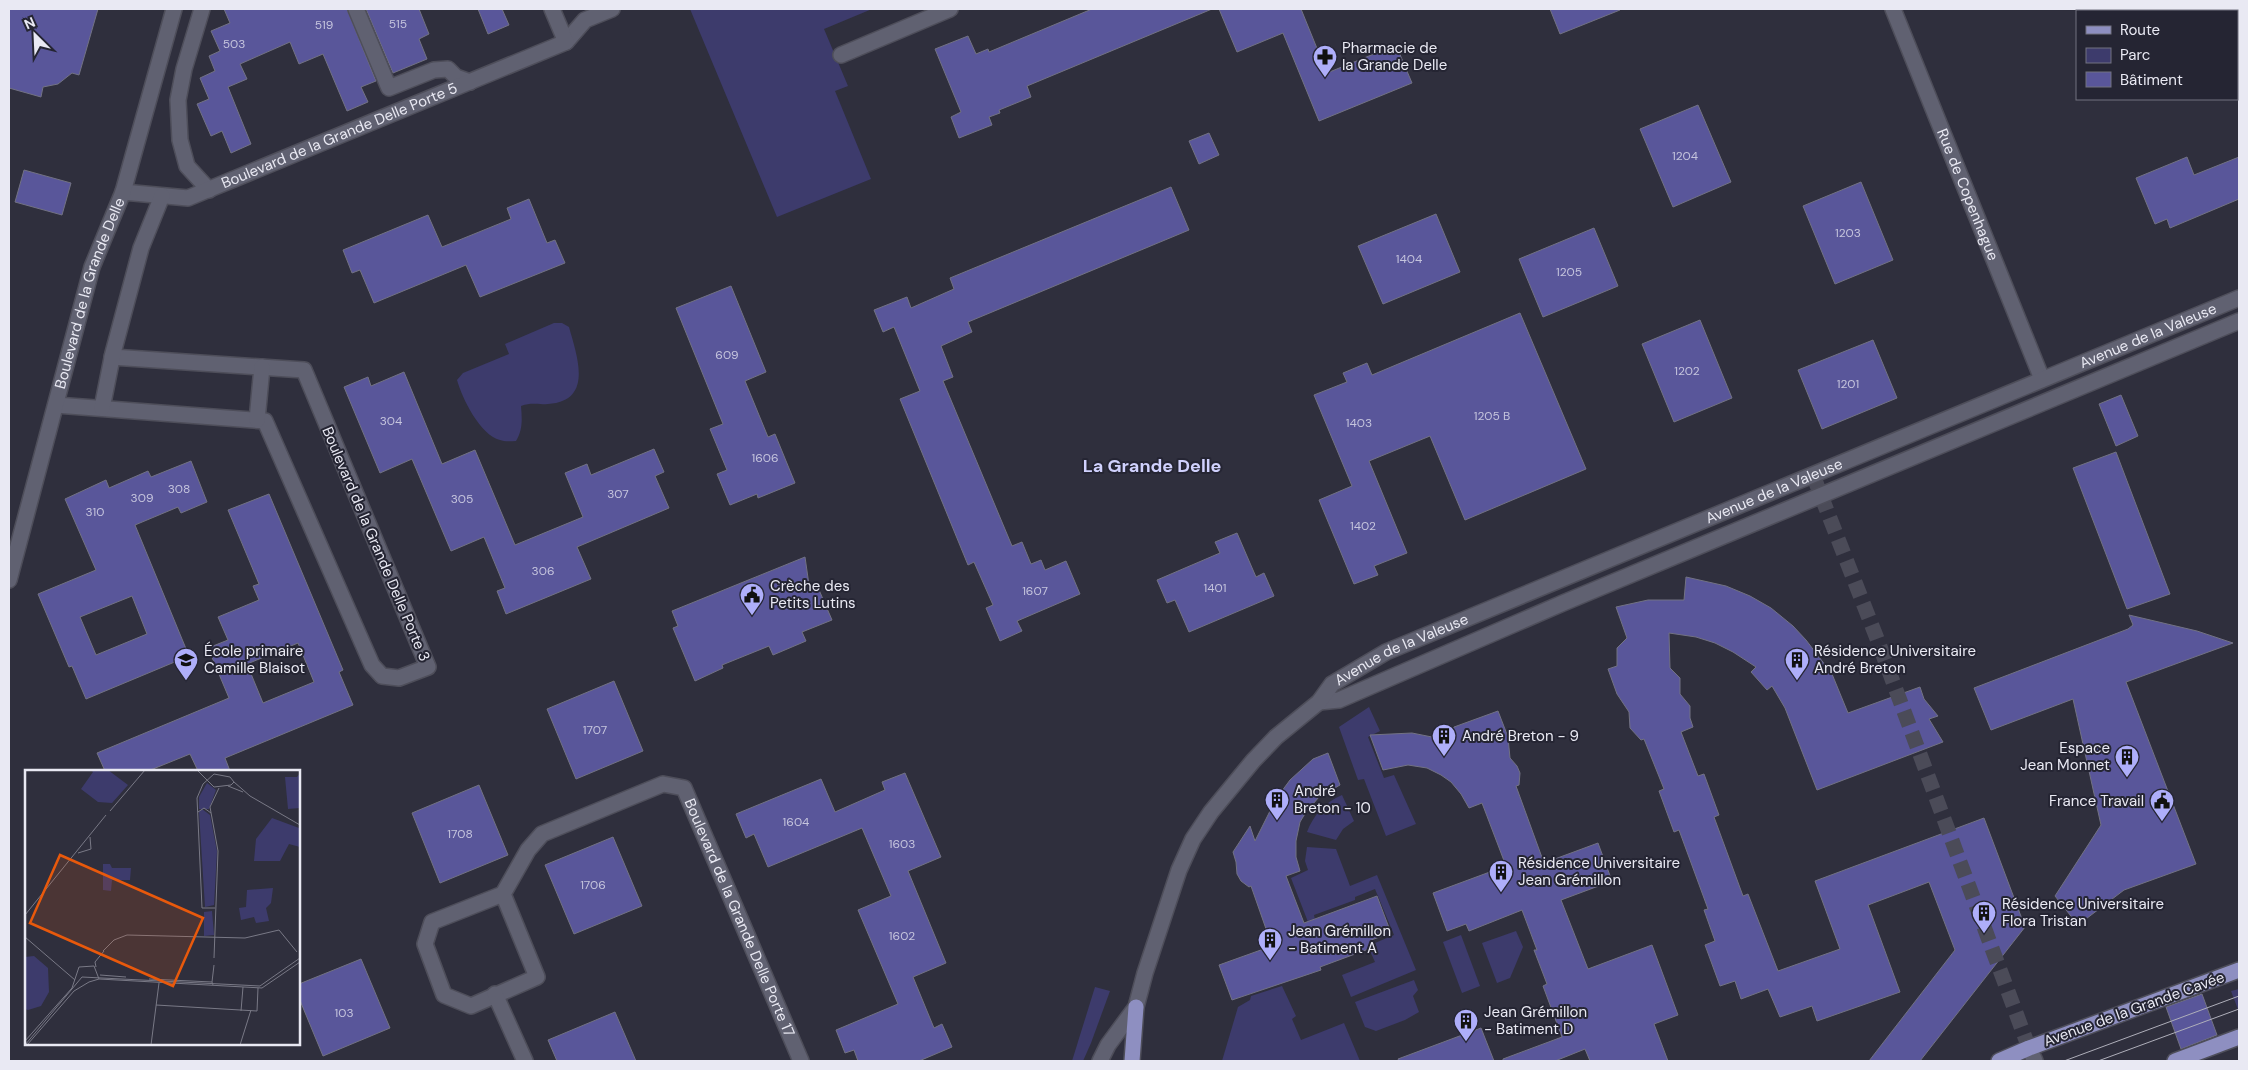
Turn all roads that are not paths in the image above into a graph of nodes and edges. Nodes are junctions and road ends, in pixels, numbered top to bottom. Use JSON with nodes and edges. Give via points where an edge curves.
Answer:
{"nodes":[{"id":1,"x":174,"y":9,"type":"edge"},
{"id":2,"x":202,"y":9,"type":"edge"},
{"id":3,"x":356,"y":9,"type":"edge"},
{"id":4,"x":552,"y":9,"type":"edge"},
{"id":5,"x":612,"y":9,"type":"edge"},
{"id":6,"x":950,"y":9,"type":"edge"},
{"id":7,"x":1893,"y":9,"type":"edge"},
{"id":8,"x":566,"y":42,"type":"junction"},
{"id":9,"x":840,"y":55,"type":"dead end"},
{"id":10,"x":470,"y":82,"type":"junction"},
{"id":11,"x":209,"y":190,"type":"junction"},
{"id":12,"x":123,"y":192,"type":"junction"},
{"id":13,"x":162,"y":196,"type":"junction"},
{"id":14,"x":2239,"y":298,"type":"edge"},
{"id":15,"x":2239,"y":321,"type":"edge"},
{"id":16,"x":112,"y":357,"type":"junction"},
{"id":17,"x":262,"y":367,"type":"junction"},
{"id":18,"x":2042,"y":379,"type":"junction"},
{"id":19,"x":56,"y":405,"type":"junction"},
{"id":20,"x":2034,"y":407,"type":"junction"},
{"id":21,"x":102,"y":408,"type":"junction"},
{"id":22,"x":257,"y":420,"type":"junction"},
{"id":23,"x":9,"y":580,"type":"edge"},
{"id":24,"x":1532,"y":591,"type":"junction"},
{"id":25,"x":1541,"y":613,"type":"junction"},
{"id":26,"x":1319,"y":702,"type":"junction"},
{"id":27,"x":503,"y":894,"type":"junction"},
{"id":28,"x":2239,"y":970,"type":"edge"},
{"id":29,"x":496,"y":994,"type":"junction"},
{"id":30,"x":1136,"y":1007,"type":"junction"},
{"id":31,"x":2239,"y":1037,"type":"edge"},
{"id":32,"x":2032,"y":1054,"type":"edge"},
{"id":33,"x":524,"y":1061,"type":"edge"},
{"id":34,"x":801,"y":1061,"type":"edge"},
{"id":35,"x":1100,"y":1061,"type":"edge"},
{"id":36,"x":1132,"y":1061,"type":"edge"},
{"id":37,"x":1999,"y":1061,"type":"edge"},
{"id":38,"x":2175,"y":1061,"type":"edge"}],
"edges":[{"from":1,"to":12,"type":"street","name":"Boulevard de la Grande Delle"},
{"from":2,"to":11,"type":"street","name":"Boulevard de la Grande Delle Porte 5","via":[[178,100],[180,140],[187,166]]},
{"from":3,"to":10,"type":"street","name":"Boulevard de la Grande Delle Porte 5","via":[[389,88],[434,70],[448,69],[456,77]]},
{"from":4,"to":8,"type":"street"},
{"from":5,"to":8,"type":"street","via":[[585,20]]},
{"from":6,"to":9,"type":"street"},
{"from":7,"to":18,"type":"street","name":"Rue de Copenhague"},
{"from":8,"to":10,"type":"street","name":"Boulevard de la Grande Delle Porte 5"},
{"from":10,"to":11,"type":"street","name":"Boulevard de la Grande Delle Porte 5"},
{"from":11,"to":13,"type":"street","name":"Boulevard de la Grande Delle Porte 5","via":[[188,198]]},
{"from":12,"to":13,"type":"street","name":"Boulevard de la Grande Delle Porte 5"},
{"from":12,"to":19,"type":"street","name":"Boulevard de la Grande Delle","via":[[92,267]]},
{"from":13,"to":16,"type":"street","via":[[141,248]]},
{"from":14,"to":18,"type":"street","name":"Avenue de la Valeuse"},
{"from":15,"to":20,"type":"street","name":"Avenue de la Valeuse"},
{"from":16,"to":17,"type":"street","name":"Boulevard de la Grande Delle Porte 3"},
{"from":16,"to":21,"type":"street"},
{"from":17,"to":22,"type":"street"},
{"from":17,"to":22,"type":"street","name":"Boulevard de la Grande Delle Porte 3","via":[[304,370],[428,667],[399,678],[382,676],[372,666],[265,421]]},
{"from":18,"to":20,"type":"street"},
{"from":18,"to":24,"type":"street","name":"Avenue de la Valeuse"},
{"from":19,"to":21,"type":"street"},
{"from":19,"to":23,"type":"street","name":"Boulevard de la Grande Delle"},
{"from":20,"to":25,"type":"street","name":"Avenue de la Valeuse"},
{"from":21,"to":22,"type":"street"},
{"from":24,"to":25,"type":"street"},
{"from":24,"to":26,"type":"street","name":"Avenue de la Valeuse","via":[[1386,652],[1332,684]]},
{"from":25,"to":26,"type":"street","name":"Avenue de la Valeuse","via":[[1339,700]]},
{"from":26,"to":30,"type":"street","name":"Avenue de la Valeuse","via":[[1276,737],[1253,761],[1193,839],[1179,870]]},
{"from":27,"to":29,"type":"street","via":[[537,977]]},
{"from":27,"to":29,"type":"street","via":[[432,922],[425,944],[444,995],[471,1006]]},
{"from":27,"to":34,"type":"street","name":"Boulevard de la Grande Delle Porte 17","via":[[528,850],[542,834],[664,784],[684,788]]},
{"from":28,"to":32,"type":"main road","name":"Avenue de la Grande Cavée"},
{"from":29,"to":33,"type":"street"},
{"from":30,"to":35,"type":"street","via":[[1108,1044]]},
{"from":30,"to":36,"type":"main road"},
{"from":31,"to":38,"type":"main road"},
{"from":32,"to":37,"type":"main road","name":"Avenue de la Grande Cavée"}]}
